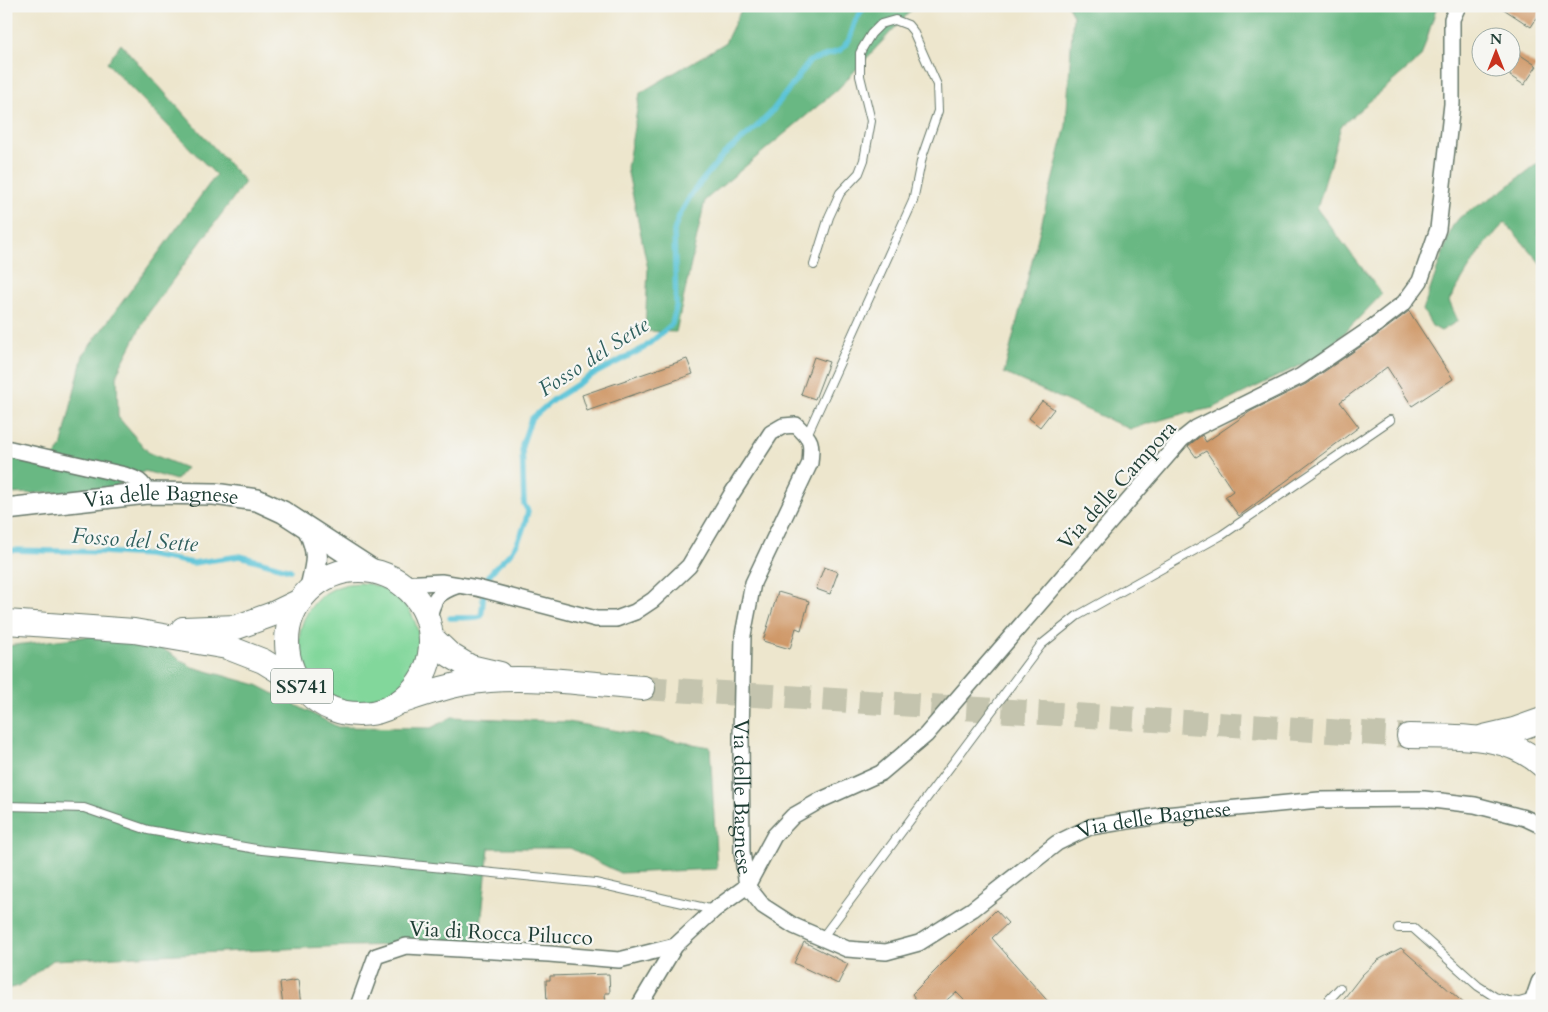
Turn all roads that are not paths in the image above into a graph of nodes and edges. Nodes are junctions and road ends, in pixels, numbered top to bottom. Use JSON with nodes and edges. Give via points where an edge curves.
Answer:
{"nodes":[{"id":1,"x":1458,"y":6,"type":"edge"},
{"id":2,"x":814,"y":264,"type":"dead end"},
{"id":3,"x":1390,"y":420,"type":"dead end"},
{"id":4,"x":807,"y":435,"type":"junction"},
{"id":5,"x":6,"y":448,"type":"edge"},
{"id":6,"x":147,"y":493,"type":"junction"},
{"id":7,"x":6,"y":509,"type":"edge"},
{"id":8,"x":309,"y":530,"type":"junction"},
{"id":9,"x":377,"y":573,"type":"junction"},
{"id":10,"x":400,"y":584,"type":"junction"},
{"id":11,"x":459,"y":584,"type":"junction"},
{"id":12,"x":306,"y":594,"type":"junction"},
{"id":13,"x":6,"y":622,"type":"edge"},
{"id":14,"x":429,"y":630,"type":"junction"},
{"id":15,"x":134,"y":631,"type":"junction"},
{"id":16,"x":518,"y":679,"type":"junction"},
{"id":17,"x":299,"y":683,"type":"junction"},
{"id":18,"x":643,"y":688,"type":"tunnel mouth"},
{"id":19,"x":399,"y":703,"type":"junction"},
{"id":20,"x":1542,"y":720,"type":"edge"},
{"id":21,"x":1409,"y":736,"type":"tunnel mouth"},
{"id":22,"x":1480,"y":738,"type":"junction"},
{"id":23,"x":1542,"y":765,"type":"edge"},
{"id":24,"x":6,"y":806,"type":"edge"},
{"id":25,"x":1542,"y":826,"type":"edge"},
{"id":26,"x":747,"y":886,"type":"junction"},
{"id":27,"x":714,"y":910,"type":"junction"},
{"id":28,"x":1398,"y":928,"type":"dead end"},
{"id":29,"x":822,"y":938,"type":"junction"},
{"id":30,"x":675,"y":946,"type":"junction"},
{"id":31,"x":1340,"y":988,"type":"dead end"},
{"id":32,"x":1538,"y":995,"type":"edge"},
{"id":33,"x":358,"y":1006,"type":"edge"},
{"id":34,"x":639,"y":1006,"type":"edge"},
{"id":35,"x":1323,"y":1006,"type":"edge"}],
"edges":[{"from":1,"to":26,"type":"street","name":"Via delle Campora","via":[[1452,19],[1452,104],[1438,229],[1420,281],[1404,303],[1301,376],[1196,428],[1180,440],[926,735],[881,773],[793,816],[774,836]]},
{"from":2,"to":4,"type":"lane","via":[[840,193],[859,174],[864,160],[871,121],[860,76],[860,53],[881,24],[895,20],[913,30],[937,85],[938,111],[922,157],[913,201]]},
{"from":3,"to":29,"type":"lane","via":[[1222,535],[1077,616],[1041,645]]},
{"from":4,"to":11,"type":"street","via":[[796,424],[783,426],[772,433],[689,566],[634,612],[616,619],[596,619]]},
{"from":4,"to":26,"type":"street","name":"Via delle Bagnese","via":[[812,446],[810,463],[754,583],[743,635],[742,852]]},
{"from":5,"to":6,"type":"street","via":[[126,475],[144,484]]},
{"from":6,"to":7,"type":"main road","name":"Via delle Bagnese"},
{"from":6,"to":8,"type":"main road","name":"Via delle Bagnese","via":[[214,494],[257,500],[283,512]]},
{"from":8,"to":9,"type":"main road","name":"Via delle Bagnese"},
{"from":8,"to":12,"type":"main road","via":[[317,555]]},
{"from":9,"to":10,"type":"main road","number":"SS741"},
{"from":9,"to":12,"type":"main road","number":"SS741","via":[[334,575]]},
{"from":10,"to":11,"type":"street"},
{"from":10,"to":14,"type":"main road","number":"SS741","via":[[420,604]]},
{"from":11,"to":14,"type":"street","via":[[436,596],[431,605]]},
{"from":12,"to":15,"type":"main road","number":"SS741","via":[[273,614],[237,627]]},
{"from":12,"to":17,"type":"main road","number":"SS741","via":[[290,621],[287,637],[288,653]]},
{"from":13,"to":15,"type":"main road","number":"SS741"},
{"from":14,"to":16,"type":"main road","number":"SS741","via":[[450,655],[470,666]]},
{"from":14,"to":19,"type":"main road","number":"SS741","via":[[430,653],[424,674]]},
{"from":15,"to":17,"type":"main road","number":"SS741","via":[[227,647],[263,661]]},
{"from":16,"to":18,"type":"main road","number":"SS741"},
{"from":16,"to":19,"type":"main road","number":"SS741","via":[[468,683],[434,690]]},
{"from":17,"to":19,"type":"main road","number":"SS741","via":[[312,697],[337,711],[378,712]]},
{"from":20,"to":22,"type":"main road"},
{"from":21,"to":22,"type":"main road"},
{"from":22,"to":23,"type":"main road","via":[[1508,744]]},
{"from":24,"to":27,"type":"lane","via":[[84,808],[148,830],[262,850],[595,883]]},
{"from":25,"to":29,"type":"street","name":"Via delle Bagnese","via":[[1505,812],[1424,799],[1319,800],[1165,815],[1090,827],[1057,843],[973,909],[919,943],[886,952],[847,949]]},
{"from":26,"to":27,"type":"street"},
{"from":26,"to":29,"type":"street","name":"Via delle Bagnese","via":[[763,906],[794,926]]},
{"from":27,"to":30,"type":"street"},
{"from":28,"to":32,"type":"lane","via":[[1413,928],[1478,986],[1495,997],[1519,1002]]},
{"from":30,"to":33,"type":"street","name":"Via di Rocca Pilucco","via":[[619,960],[406,946],[376,956]]},
{"from":30,"to":34,"type":"street"},
{"from":31,"to":35,"type":"lane"}]}
